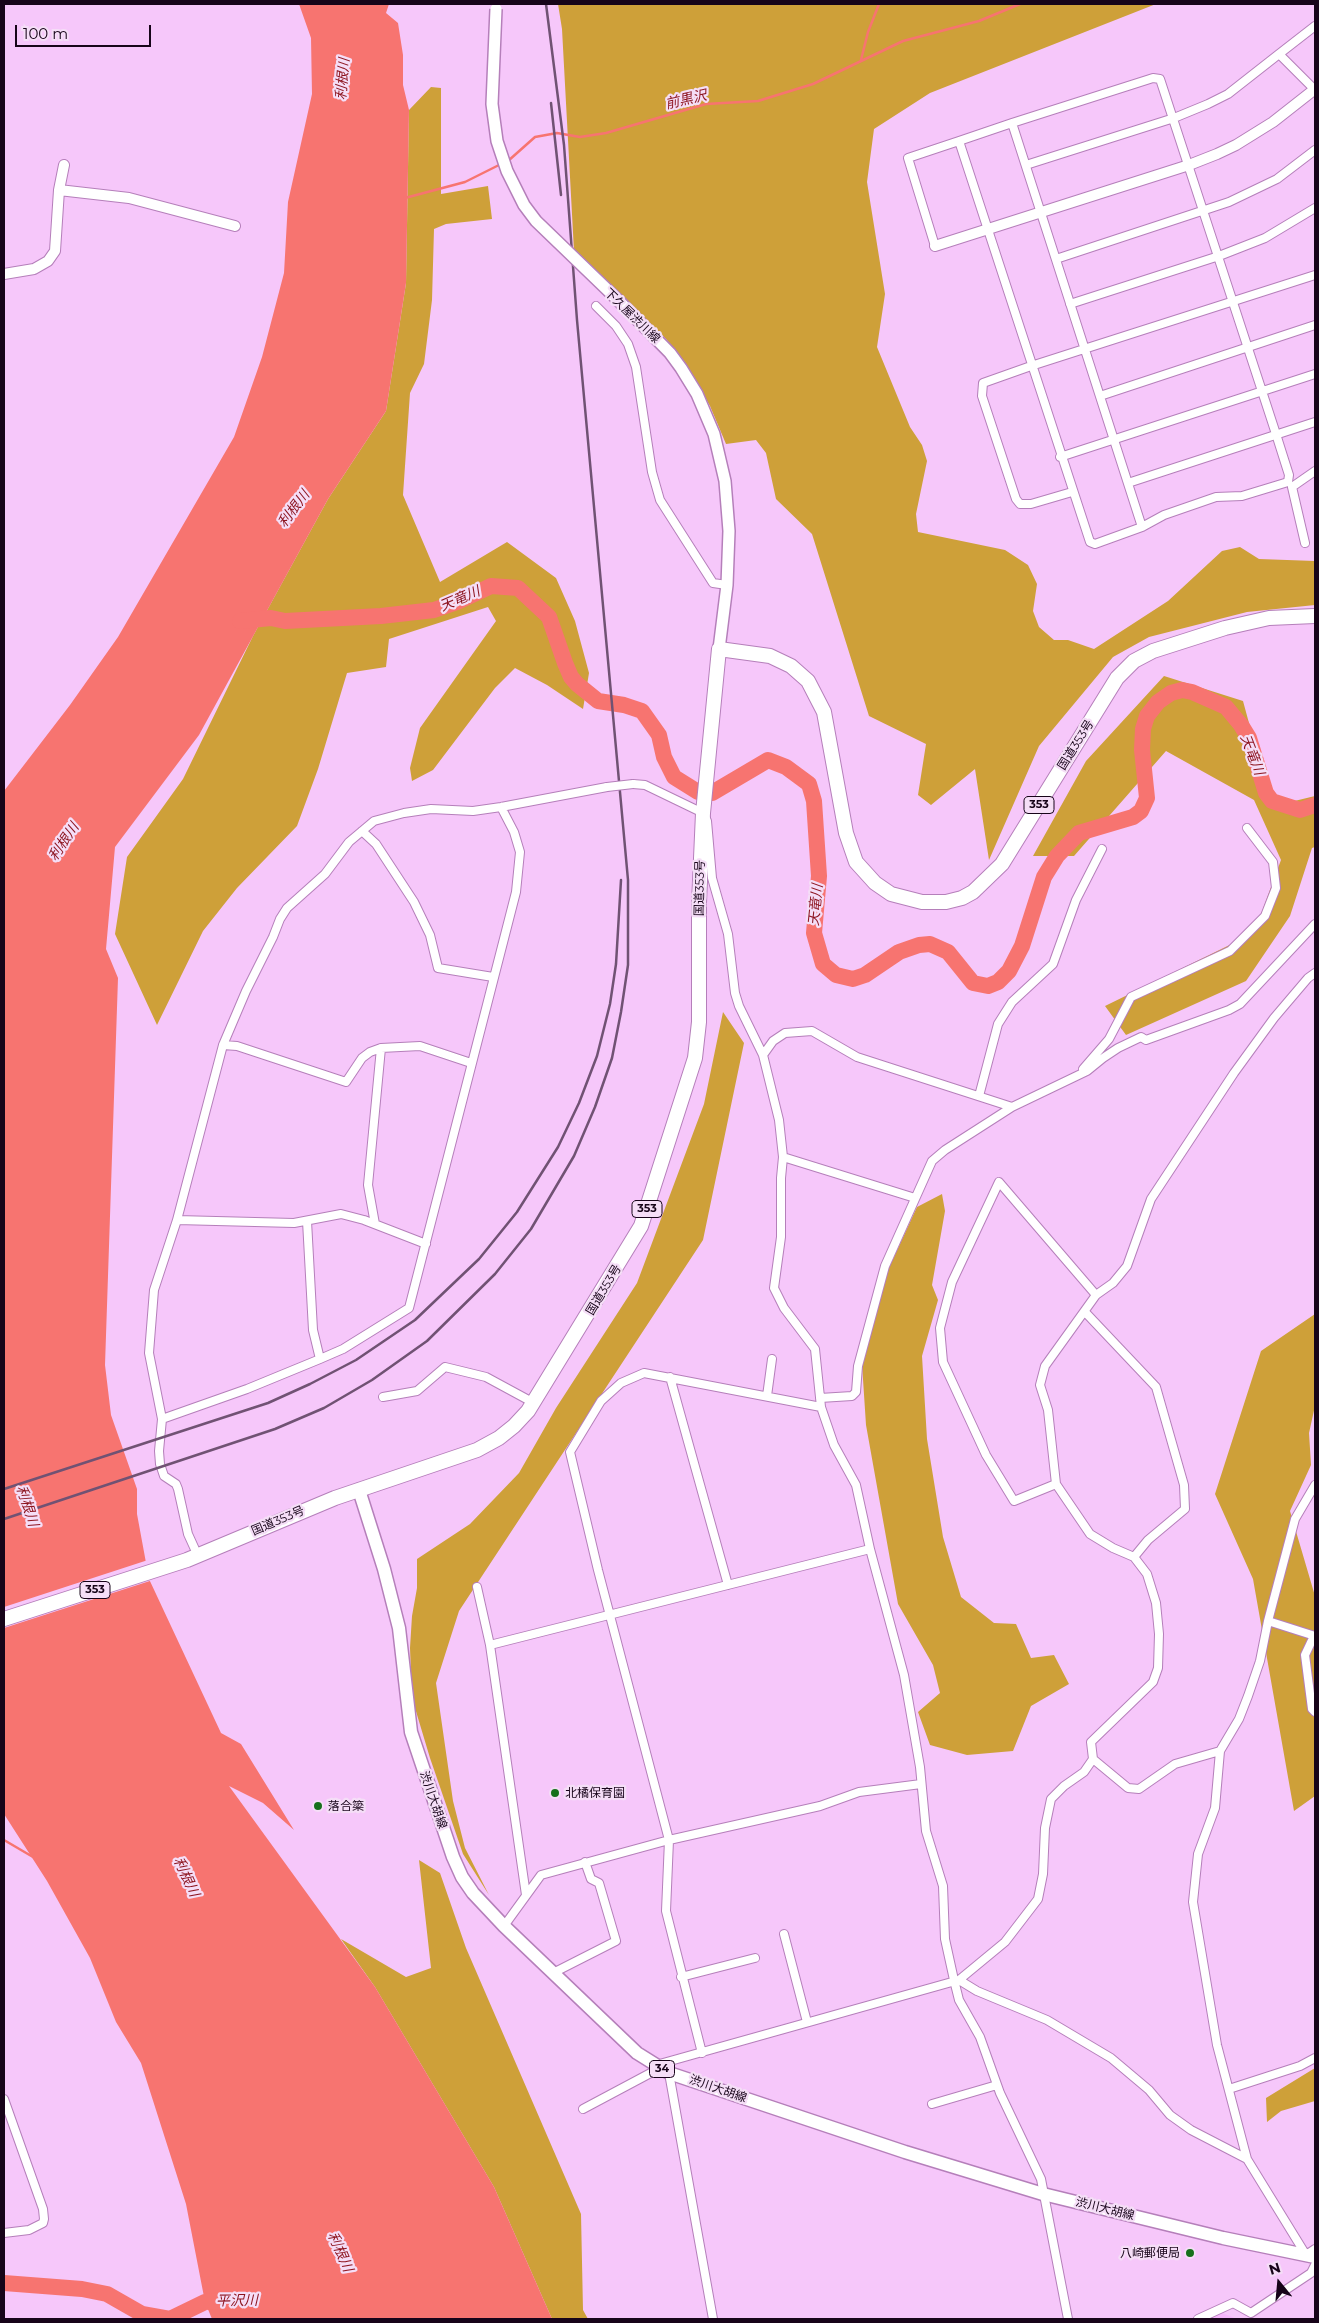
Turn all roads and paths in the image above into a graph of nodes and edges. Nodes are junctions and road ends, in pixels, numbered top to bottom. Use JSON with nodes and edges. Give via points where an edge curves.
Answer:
{"nodes":[{"id":1,"x":496,"y":6,"type":"edge"},
{"id":2,"x":1315,"y":26,"type":"edge"},
{"id":3,"x":1279,"y":54,"type":"junction"},
{"id":4,"x":1315,"y":90,"type":"edge"},
{"id":5,"x":1174,"y":118,"type":"junction"},
{"id":6,"x":1012,"y":124,"type":"junction"},
{"id":7,"x":959,"y":141,"type":"junction"},
{"id":8,"x":1315,"y":150,"type":"edge"},
{"id":9,"x":64,"y":165,"type":"dead end"},
{"id":10,"x":1026,"y":165,"type":"junction"},
{"id":11,"x":1189,"y":165,"type":"junction"},
{"id":12,"x":59,"y":190,"type":"junction"},
{"id":13,"x":1315,"y":208,"type":"edge"},
{"id":14,"x":1204,"y":211,"type":"junction"},
{"id":15,"x":1041,"y":212,"type":"junction"},
{"id":16,"x":234,"y":226,"type":"dead end"},
{"id":17,"x":987,"y":230,"type":"junction"},
{"id":18,"x":935,"y":246,"type":"joint"},
{"id":19,"x":1219,"y":256,"type":"junction"},
{"id":20,"x":1056,"y":259,"type":"junction"},
{"id":21,"x":4,"y":274,"type":"edge"},
{"id":22,"x":1315,"y":275,"type":"edge"},
{"id":23,"x":1233,"y":301,"type":"junction"},
{"id":24,"x":1070,"y":304,"type":"junction"},
{"id":25,"x":596,"y":306,"type":"dead end"},
{"id":26,"x":1315,"y":325,"type":"edge"},
{"id":27,"x":1248,"y":346,"type":"junction"},
{"id":28,"x":1085,"y":349,"type":"junction"},
{"id":29,"x":1031,"y":366,"type":"junction"},
{"id":30,"x":1315,"y":374,"type":"edge"},
{"id":31,"x":1262,"y":391,"type":"junction"},
{"id":32,"x":1100,"y":396,"type":"junction"},
{"id":33,"x":1315,"y":422,"type":"edge"},
{"id":34,"x":1276,"y":434,"type":"junction"},
{"id":35,"x":1114,"y":440,"type":"junction"},
{"id":36,"x":1060,"y":457,"type":"junction"},
{"id":37,"x":1315,"y":471,"type":"edge"},
{"id":38,"x":1128,"y":483,"type":"junction"},
{"id":39,"x":1072,"y":492,"type":"junction"},
{"id":40,"x":1142,"y":527,"type":"junction"},
{"id":41,"x":1305,"y":543,"type":"dead end"},
{"id":42,"x":727,"y":585,"type":"junction"},
{"id":43,"x":1315,"y":616,"type":"edge"},
{"id":44,"x":719,"y":648,"type":"junction"},
{"id":45,"x":501,"y":807,"type":"junction"},
{"id":46,"x":704,"y":807,"type":"junction"},
{"id":47,"x":1248,"y":828,"type":"dead end"},
{"id":48,"x":362,"y":831,"type":"junction"},
{"id":49,"x":1102,"y":849,"type":"dead end"},
{"id":50,"x":1315,"y":924,"type":"edge"},
{"id":51,"x":1315,"y":973,"type":"edge"},
{"id":52,"x":493,"y":977,"type":"junction"},
{"id":53,"x":223,"y":1045,"type":"junction"},
{"id":54,"x":381,"y":1048,"type":"junction"},
{"id":55,"x":763,"y":1055,"type":"junction"},
{"id":56,"x":471,"y":1063,"type":"junction"},
{"id":57,"x":1079,"y":1074,"type":"junction"},
{"id":58,"x":979,"y":1096,"type":"junction"},
{"id":59,"x":1012,"y":1107,"type":"junction"},
{"id":60,"x":783,"y":1158,"type":"junction"},
{"id":61,"x":915,"y":1198,"type":"junction"},
{"id":62,"x":177,"y":1220,"type":"junction"},
{"id":63,"x":307,"y":1221,"type":"junction"},
{"id":64,"x":375,"y":1224,"type":"junction"},
{"id":65,"x":426,"y":1244,"type":"junction"},
{"id":66,"x":1096,"y":1295,"type":"junction"},
{"id":67,"x":1085,"y":1312,"type":"junction"},
{"id":68,"x":320,"y":1359,"type":"junction"},
{"id":69,"x":772,"y":1359,"type":"dead end"},
{"id":70,"x":670,"y":1377,"type":"junction"},
{"id":71,"x":767,"y":1396,"type":"junction"},
{"id":72,"x":383,"y":1397,"type":"dead end"},
{"id":73,"x":820,"y":1402,"type":"junction"},
{"id":74,"x":534,"y":1403,"type":"junction"},
{"id":75,"x":162,"y":1419,"type":"junction"},
{"id":76,"x":1056,"y":1484,"type":"junction"},
{"id":77,"x":1315,"y":1485,"type":"edge"},
{"id":78,"x":359,"y":1490,"type":"junction"},
{"id":79,"x":870,"y":1549,"type":"junction"},
{"id":80,"x":1134,"y":1557,"type":"junction"},
{"id":81,"x":193,"y":1558,"type":"junction"},
{"id":82,"x":728,"y":1585,"type":"junction"},
{"id":83,"x":477,"y":1586,"type":"dead end"},
{"id":84,"x":610,"y":1616,"type":"junction"},
{"id":85,"x":4,"y":1619,"type":"edge"},
{"id":86,"x":1268,"y":1621,"type":"junction"},
{"id":87,"x":1315,"y":1636,"type":"edge"},
{"id":88,"x":490,"y":1645,"type":"junction"},
{"id":89,"x":1315,"y":1712,"type":"edge"},
{"id":90,"x":1220,"y":1751,"type":"junction"},
{"id":91,"x":1093,"y":1759,"type":"junction"},
{"id":92,"x":921,"y":1784,"type":"junction"},
{"id":93,"x":669,"y":1840,"type":"junction"},
{"id":94,"x":585,"y":1862,"type":"junction"},
{"id":95,"x":526,"y":1895,"type":"junction"},
{"id":96,"x":504,"y":1926,"type":"junction"},
{"id":97,"x":784,"y":1934,"type":"dead end"},
{"id":98,"x":755,"y":1958,"type":"dead end"},
{"id":99,"x":553,"y":1973,"type":"junction"},
{"id":100,"x":682,"y":1977,"type":"junction"},
{"id":101,"x":956,"y":1980,"type":"junction"},
{"id":102,"x":807,"y":2022,"type":"junction"},
{"id":103,"x":702,"y":2053,"type":"junction"},
{"id":104,"x":1315,"y":2058,"type":"edge"},
{"id":105,"x":662,"y":2069,"type":"junction"},
{"id":106,"x":997,"y":2085,"type":"junction"},
{"id":107,"x":1229,"y":2090,"type":"junction"},
{"id":108,"x":4,"y":2099,"type":"edge"},
{"id":109,"x":932,"y":2104,"type":"dead end"},
{"id":110,"x":583,"y":2109,"type":"dead end"},
{"id":111,"x":1247,"y":2159,"type":"junction"},
{"id":112,"x":1043,"y":2194,"type":"junction"},
{"id":113,"x":4,"y":2233,"type":"edge"},
{"id":114,"x":1312,"y":2254,"type":"edge"},
{"id":115,"x":1315,"y":2266,"type":"edge"},
{"id":116,"x":1253,"y":2316,"type":"edge"},
{"id":117,"x":713,"y":2319,"type":"edge"},
{"id":118,"x":1068,"y":2319,"type":"edge"},
{"id":119,"x":1198,"y":2319,"type":"edge"}],
"edges":[{"from":1,"to":42,"type":"main road","name":"下久屋渋川線","bridge":true,"via":[[492,104],[497,142],[507,171],[536,221],[670,353],[697,394],[714,434],[725,480],[730,531]]},
{"from":2,"to":3,"type":"street"},
{"from":3,"to":4,"type":"street"},
{"from":3,"to":5,"type":"street","via":[[1228,94]]},
{"from":4,"to":11,"type":"street","via":[[1236,145]]},
{"from":5,"to":6,"type":"street","via":[[1162,82],[1156,77]]},
{"from":5,"to":10,"type":"street"},
{"from":5,"to":11,"type":"street"},
{"from":6,"to":7,"type":"street"},
{"from":6,"to":10,"type":"street"},
{"from":7,"to":17,"type":"street"},
{"from":7,"to":18,"type":"street","via":[[908,158]]},
{"from":8,"to":14,"type":"street","via":[[1277,179]]},
{"from":9,"to":12,"type":"street"},
{"from":10,"to":15,"type":"street"},
{"from":11,"to":14,"type":"street"},
{"from":11,"to":15,"type":"street"},
{"from":12,"to":16,"type":"street","via":[[129,198]]},
{"from":12,"to":21,"type":"street","via":[[54,251],[48,261],[34,269]]},
{"from":13,"to":19,"type":"street","via":[[1265,238]]},
{"from":14,"to":19,"type":"street"},
{"from":14,"to":20,"type":"street"},
{"from":15,"to":17,"type":"street"},
{"from":15,"to":20,"type":"street"},
{"from":17,"to":18,"type":"street"},
{"from":17,"to":29,"type":"street"},
{"from":19,"to":23,"type":"street"},
{"from":19,"to":24,"type":"street"},
{"from":20,"to":24,"type":"street"},
{"from":22,"to":23,"type":"street"},
{"from":23,"to":27,"type":"street"},
{"from":23,"to":28,"type":"street"},
{"from":24,"to":28,"type":"street"},
{"from":25,"to":42,"type":"street","via":[[628,344],[636,367],[652,472],[660,500],[714,582]]},
{"from":26,"to":27,"type":"street"},
{"from":27,"to":31,"type":"street"},
{"from":27,"to":32,"type":"street"},
{"from":28,"to":29,"type":"street"},
{"from":28,"to":32,"type":"street"},
{"from":29,"to":36,"type":"street"},
{"from":29,"to":39,"type":"street","via":[[983,383],[982,396],[1020,504]]},
{"from":30,"to":31,"type":"street"},
{"from":31,"to":34,"type":"street"},
{"from":31,"to":35,"type":"street"},
{"from":32,"to":35,"type":"street"},
{"from":33,"to":34,"type":"street"},
{"from":34,"to":38,"type":"street"},
{"from":34,"to":40,"type":"street","via":[[1289,475],[1288,482],[1242,496],[1216,497],[1164,515]]},
{"from":35,"to":36,"type":"street"},
{"from":35,"to":38,"type":"street"},
{"from":36,"to":39,"type":"street"},
{"from":37,"to":41,"type":"street","via":[[1292,487]]},
{"from":38,"to":40,"type":"street"},
{"from":39,"to":40,"type":"street","via":[[1092,544]]},
{"from":42,"to":44,"type":"main road","name":"下久屋渋川線"},
{"from":43,"to":44,"type":"highway","name":"国道353号","number":"353","via":[[1269,618],[1233,626],[1152,651],[1134,661],[1117,678],[1002,864],[973,892],[946,902],[922,902],[891,894],[875,883],[856,862],[846,833],[824,712],[808,682],[791,666],[770,656]]},
{"from":44,"to":46,"type":"highway","name":"国道353号","number":"353"},
{"from":45,"to":46,"type":"street","bridge":true,"via":[[633,784],[646,785],[670,799]]},
{"from":45,"to":48,"type":"street","via":[[404,813],[374,821]]},
{"from":45,"to":52,"type":"street","via":[[520,852],[516,892]]},
{"from":46,"to":55,"type":"street","via":[[712,878],[728,934],[735,993]]},
{"from":46,"to":74,"type":"highway","name":"国道353号","number":"353","via":[[699,903],[699,1022],[690,1076],[641,1226]]},
{"from":47,"to":57,"type":"street","via":[[1273,862],[1276,888],[1265,916],[1230,951],[1131,998],[1109,1039]]},
{"from":48,"to":52,"type":"street","via":[[376,844],[414,902],[430,934],[438,968]]},
{"from":48,"to":53,"type":"street","via":[[325,874],[287,908]]},
{"from":49,"to":58,"type":"street","via":[[1076,900],[1053,964],[1012,1002],[998,1024]]},
{"from":50,"to":57,"type":"street","via":[[1240,1004],[1146,1040],[1141,1037]]},
{"from":51,"to":66,"type":"street","via":[[1274,1018],[1234,1073],[1151,1199],[1127,1266]]},
{"from":52,"to":56,"type":"street"},
{"from":53,"to":54,"type":"street","via":[[237,1046],[346,1082],[362,1058]]},
{"from":53,"to":62,"type":"street"},
{"from":54,"to":56,"type":"street","via":[[420,1046]]},
{"from":54,"to":64,"type":"street","via":[[368,1185]]},
{"from":55,"to":58,"type":"street","via":[[773,1041],[785,1033],[812,1031],[857,1057]]},
{"from":55,"to":60,"type":"street","via":[[779,1120]]},
{"from":56,"to":65,"type":"street"},
{"from":57,"to":59,"type":"street"},
{"from":58,"to":59,"type":"street"},
{"from":59,"to":61,"type":"street","via":[[932,1161]]},
{"from":60,"to":61,"type":"street"},
{"from":60,"to":73,"type":"street","via":[[781,1237],[774,1288],[784,1308],[815,1349]]},
{"from":61,"to":73,"type":"street","via":[[885,1266],[858,1366],[856,1392],[852,1396]]},
{"from":62,"to":63,"type":"street"},
{"from":62,"to":75,"type":"street","via":[[154,1290],[150,1339],[149,1362]]},
{"from":63,"to":64,"type":"street","via":[[341,1214]]},
{"from":63,"to":68,"type":"street","via":[[313,1330]]},
{"from":64,"to":65,"type":"street"},
{"from":65,"to":68,"type":"street","via":[[409,1308],[343,1349]]},
{"from":66,"to":67,"type":"street"},
{"from":66,"to":76,"type":"street","via":[[999,1182],[952,1282],[940,1328],[943,1362],[986,1455],[1014,1501]]},
{"from":67,"to":76,"type":"street","via":[[1045,1366],[1040,1385],[1048,1410]]},
{"from":67,"to":80,"type":"street","via":[[1156,1388],[1184,1486],[1185,1509],[1148,1540]]},
{"from":68,"to":75,"type":"street"},
{"from":69,"to":71,"type":"street"},
{"from":70,"to":71,"type":"street"},
{"from":70,"to":82,"type":"street"},
{"from":70,"to":84,"type":"street","via":[[644,1373],[621,1383],[601,1401],[570,1452]]},
{"from":71,"to":73,"type":"street"},
{"from":72,"to":74,"type":"street","via":[[416,1390],[445,1366],[486,1377]]},
{"from":73,"to":79,"type":"street","via":[[834,1445],[856,1484]]},
{"from":74,"to":78,"type":"highway","name":"国道353号","number":"353","via":[[514,1426],[478,1450]]},
{"from":75,"to":81,"type":"street","via":[[158,1451],[160,1464],[164,1476],[176,1484]]},
{"from":76,"to":80,"type":"street","via":[[1090,1534]]},
{"from":77,"to":86,"type":"street","via":[[1295,1519]]},
{"from":78,"to":81,"type":"highway","name":"国道353号","number":"353"},
{"from":78,"to":96,"type":"main road","name":"渋川大胡線","number":"34","via":[[393,1603],[401,1640],[408,1716],[423,1770],[462,1876]]},
{"from":79,"to":82,"type":"street"},
{"from":79,"to":92,"type":"street","via":[[904,1675]]},
{"from":80,"to":91,"type":"street","via":[[1147,1574],[1156,1604],[1160,1634],[1158,1668],[1153,1682],[1091,1742]]},
{"from":81,"to":85,"type":"highway","name":"国道353号","number":"353"},
{"from":82,"to":84,"type":"street"},
{"from":83,"to":88,"type":"street"},
{"from":84,"to":88,"type":"street"},
{"from":84,"to":93,"type":"street"},
{"from":86,"to":87,"type":"street"},
{"from":86,"to":90,"type":"street","via":[[1260,1661],[1248,1696]]},
{"from":87,"to":89,"type":"street","via":[[1305,1655]]},
{"from":88,"to":95,"type":"street"},
{"from":90,"to":91,"type":"street","via":[[1175,1764],[1139,1789],[1128,1788]]},
{"from":90,"to":107,"type":"street","via":[[1215,1808],[1198,1854],[1193,1902],[1217,2045]]},
{"from":91,"to":101,"type":"street","via":[[1084,1772],[1051,1799],[1038,1900],[1006,1942]]},
{"from":92,"to":93,"type":"street","via":[[860,1792],[820,1806]]},
{"from":92,"to":101,"type":"street","via":[[926,1831],[944,1886],[945,1940]]},
{"from":93,"to":94,"type":"street"},
{"from":93,"to":100,"type":"street","via":[[666,1911]]},
{"from":94,"to":95,"type":"street","via":[[541,1875]]},
{"from":94,"to":99,"type":"street","via":[[591,1879],[599,1883],[616,1941]]},
{"from":95,"to":96,"type":"street"},
{"from":96,"to":99,"type":"main road","name":"渋川大胡線","number":"34"},
{"from":97,"to":102,"type":"street"},
{"from":98,"to":100,"type":"street"},
{"from":99,"to":105,"type":"main road","name":"渋川大胡線","number":"34","via":[[636,2053]]},
{"from":100,"to":103,"type":"street"},
{"from":101,"to":102,"type":"street"},
{"from":101,"to":106,"type":"street","via":[[959,2000],[980,2037]]},
{"from":101,"to":111,"type":"street","via":[[1047,2020],[1111,2058],[1149,2090],[1170,2115],[1191,2130]]},
{"from":102,"to":103,"type":"street"},
{"from":103,"to":105,"type":"street"},
{"from":104,"to":107,"type":"street"},
{"from":105,"to":110,"type":"street"},
{"from":105,"to":112,"type":"main road","name":"渋川大胡線","number":"34","via":[[905,2152]]},
{"from":105,"to":117,"type":"street"},
{"from":106,"to":109,"type":"street"},
{"from":106,"to":112,"type":"street","via":[[1041,2179]]},
{"from":107,"to":111,"type":"street"},
{"from":108,"to":113,"type":"street","via":[[44,2219],[43,2223],[29,2230]]},
{"from":111,"to":114,"type":"street"},
{"from":112,"to":114,"type":"main road","name":"渋川大胡線","number":"34","via":[[1223,2238]]},
{"from":112,"to":118,"type":"street"},
{"from":115,"to":116,"type":"street","via":[[1312,2273]]},
{"from":116,"to":119,"type":"street","via":[[1233,2303]]}]}
